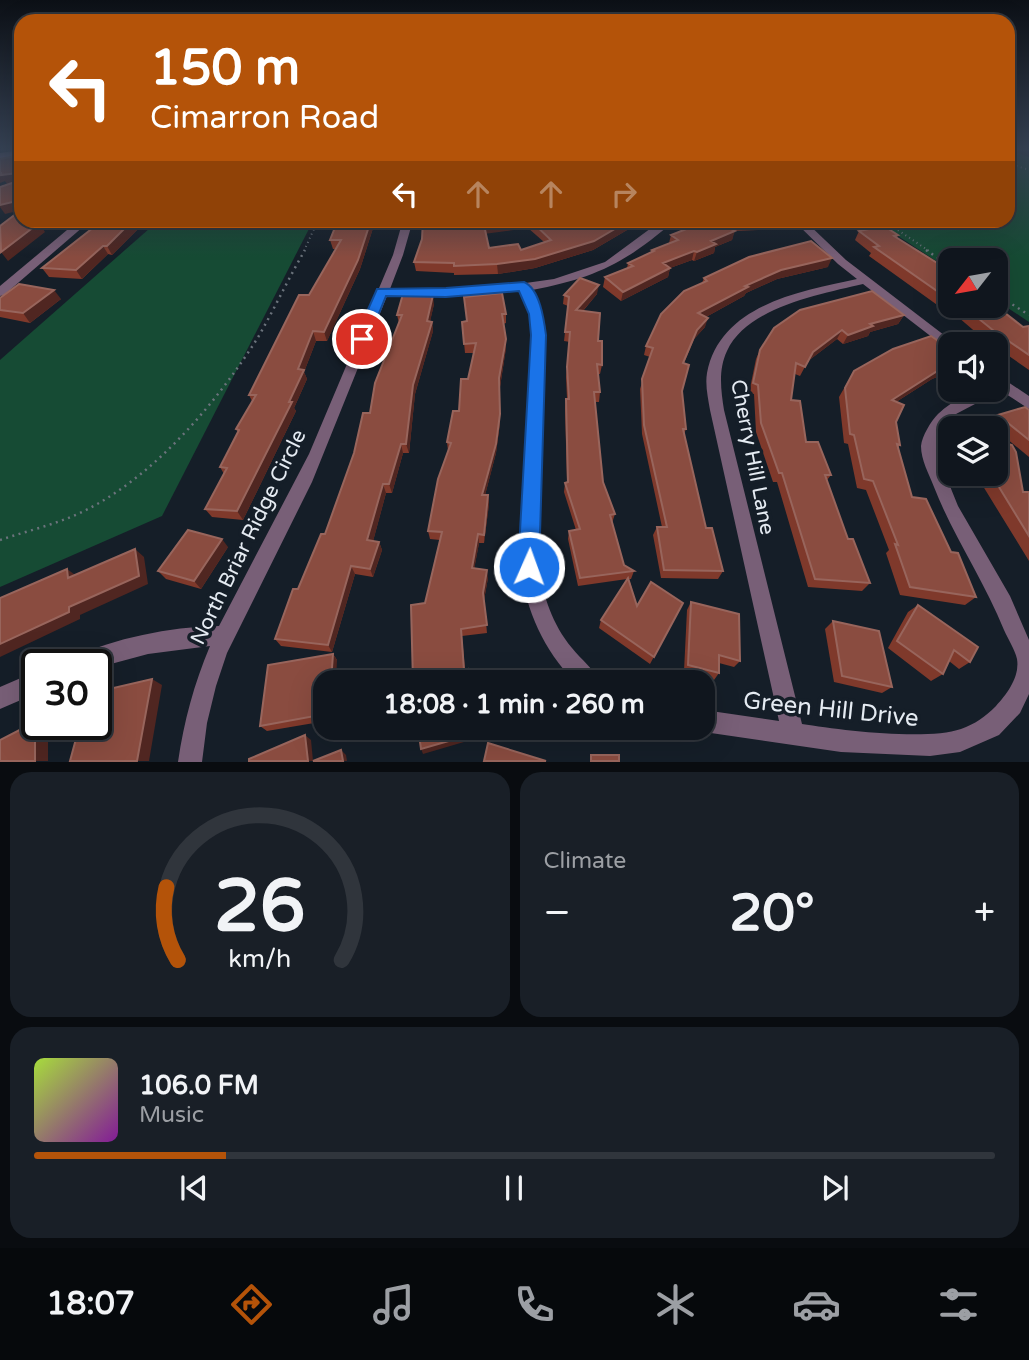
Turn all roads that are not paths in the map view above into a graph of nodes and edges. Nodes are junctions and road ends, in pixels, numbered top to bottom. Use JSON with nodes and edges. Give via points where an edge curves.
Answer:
{"nodes":[{"id":1,"x":77,"y":228,"type":"edge"},
{"id":2,"x":406,"y":228,"type":"edge"},
{"id":3,"x":659,"y":228,"type":"edge"},
{"id":4,"x":805,"y":228,"type":"edge"},
{"id":5,"x":866,"y":281,"type":"junction"},
{"id":6,"x":524,"y":286,"type":"junction"},
{"id":7,"x":0,"y":292,"type":"edge"},
{"id":8,"x":381,"y":292,"type":"junction"},
{"id":9,"x":938,"y":335,"type":"edge"},
{"id":10,"x":1008,"y":388,"type":"edge"},
{"id":11,"x":966,"y":402,"type":"edge"},
{"id":12,"x":1029,"y":404,"type":"edge"},
{"id":13,"x":223,"y":636,"type":"junction"},
{"id":14,"x":112,"y":653,"type":"edge"},
{"id":15,"x":578,"y":670,"type":"edge"},
{"id":16,"x":21,"y":689,"type":"edge"},
{"id":17,"x":0,"y":698,"type":"edge"},
{"id":18,"x":715,"y":723,"type":"edge"},
{"id":19,"x":793,"y":734,"type":"junction"},
{"id":20,"x":190,"y":761,"type":"edge"}],
"edges":[{"from":1,"to":7,"type":"street"},
{"from":2,"to":8,"type":"street","name":"North Briar Ridge Circle"},
{"from":3,"to":6,"type":"street","via":[[607,264]]},
{"from":4,"to":5,"type":"street"},
{"from":5,"to":9,"type":"street"},
{"from":5,"to":19,"type":"street","name":"Cherry Hill Lane","via":[[799,295],[760,311],[728,341],[714,371],[717,410]]},
{"from":6,"to":8,"type":"street"},
{"from":6,"to":15,"type":"street","via":[[536,314],[538,335],[529,567],[534,602],[558,649]]},
{"from":8,"to":13,"type":"street","name":"North Briar Ridge Circle","via":[[305,481]]},
{"from":10,"to":12,"type":"street"},
{"from":11,"to":19,"type":"street","name":"Green Hill Drive","via":[[938,423],[929,444],[951,509],[1003,603],[1027,659],[1027,676],[1012,705],[991,727],[960,741],[930,745]]},
{"from":13,"to":14,"type":"street","via":[[146,642]]},
{"from":13,"to":20,"type":"street","name":"North Briar Ridge Circle","via":[[205,683]]},
{"from":16,"to":17,"type":"street"},
{"from":18,"to":19,"type":"street","name":"Green Hill Drive"}]}
